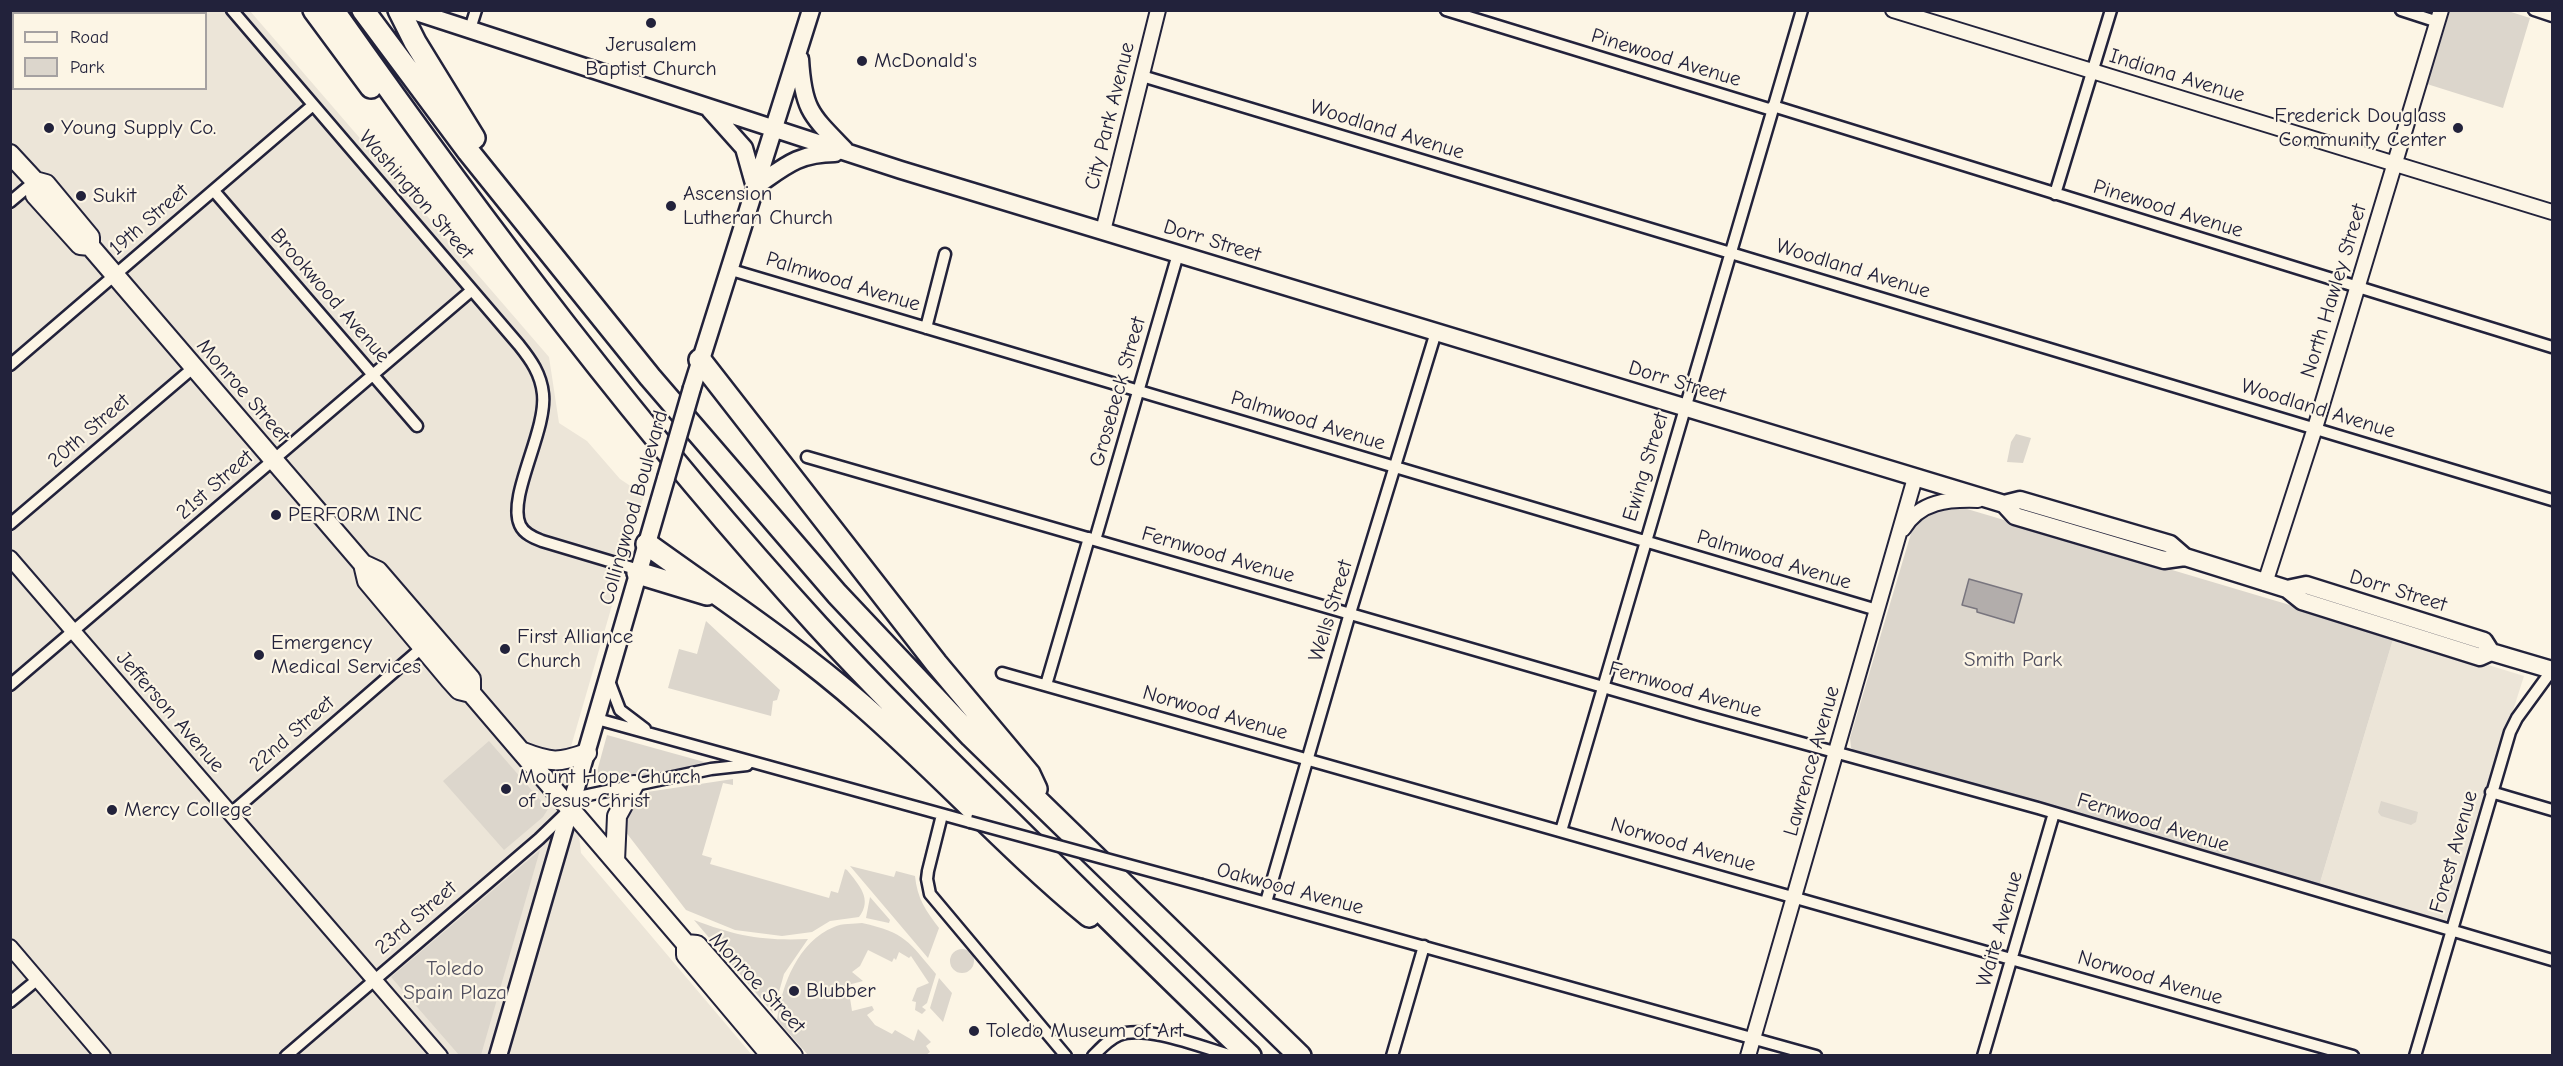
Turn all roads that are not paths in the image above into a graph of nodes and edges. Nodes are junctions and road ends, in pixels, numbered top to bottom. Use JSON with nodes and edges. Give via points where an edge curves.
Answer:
{"nodes":[{"id":1,"x":232,"y":10,"type":"edge"},
{"id":2,"x":314,"y":10,"type":"edge"},
{"id":3,"x":333,"y":10,"type":"edge"},
{"id":4,"x":363,"y":10,"type":"edge"},
{"id":5,"x":399,"y":10,"type":"edge"},
{"id":6,"x":410,"y":10,"type":"edge"},
{"id":7,"x":476,"y":10,"type":"edge"},
{"id":8,"x":811,"y":10,"type":"edge"},
{"id":9,"x":1158,"y":10,"type":"edge"},
{"id":10,"x":1446,"y":10,"type":"edge"},
{"id":11,"x":1802,"y":10,"type":"edge"},
{"id":12,"x":1893,"y":10,"type":"edge"},
{"id":13,"x":2111,"y":10,"type":"edge"},
{"id":14,"x":2401,"y":10,"type":"edge"},
{"id":15,"x":2534,"y":10,"type":"edge"},
{"id":16,"x":2440,"y":16,"type":"edge"},
{"id":17,"x":2553,"y":16,"type":"edge"},
{"id":18,"x":470,"y":29,"type":"junction"},
{"id":19,"x":800,"y":49,"type":"junction"},
{"id":20,"x":2092,"y":72,"type":"junction"},
{"id":21,"x":1142,"y":76,"type":"junction"},
{"id":22,"x":314,"y":105,"type":"junction"},
{"id":23,"x":705,"y":105,"type":"junction"},
{"id":24,"x":1773,"y":108,"type":"junction"},
{"id":25,"x":774,"y":128,"type":"junction"},
{"id":26,"x":848,"y":153,"type":"junction"},
{"id":27,"x":10,"y":154,"type":"edge"},
{"id":28,"x":2394,"y":164,"type":"junction"},
{"id":29,"x":35,"y":181,"type":"junction"},
{"id":30,"x":755,"y":187,"type":"junction"},
{"id":31,"x":214,"y":190,"type":"junction"},
{"id":32,"x":2055,"y":194,"type":"junction"},
{"id":33,"x":10,"y":202,"type":"edge"},
{"id":34,"x":2553,"y":212,"type":"edge"},
{"id":35,"x":525,"y":220,"type":"junction"},
{"id":36,"x":1102,"y":231,"type":"junction"},
{"id":37,"x":502,"y":243,"type":"junction"},
{"id":38,"x":1730,"y":252,"type":"junction"},
{"id":39,"x":945,"y":254,"type":"dead end"},
{"id":40,"x":1178,"y":255,"type":"junction"},
{"id":41,"x":729,"y":269,"type":"junction"},
{"id":42,"x":115,"y":275,"type":"junction"},
{"id":43,"x":2357,"y":288,"type":"junction"},
{"id":44,"x":472,"y":290,"type":"junction"},
{"id":45,"x":926,"y":328,"type":"junction"},
{"id":46,"x":1436,"y":332,"type":"junction"},
{"id":47,"x":2553,"y":347,"type":"edge"},
{"id":48,"x":700,"y":360,"type":"junction"},
{"id":49,"x":10,"y":365,"type":"edge"},
{"id":50,"x":193,"y":368,"type":"junction"},
{"id":51,"x":372,"y":375,"type":"junction"},
{"id":52,"x":1138,"y":391,"type":"junction"},
{"id":53,"x":1685,"y":407,"type":"junction"},
{"id":54,"x":417,"y":426,"type":"dead end"},
{"id":55,"x":2315,"y":428,"type":"junction"},
{"id":56,"x":807,"y":457,"type":"dead end"},
{"id":57,"x":273,"y":461,"type":"junction"},
{"id":58,"x":1396,"y":467,"type":"junction"},
{"id":59,"x":1915,"y":478,"type":"junction"},
{"id":60,"x":2553,"y":500,"type":"edge"},
{"id":61,"x":1996,"y":502,"type":"junction"},
{"id":62,"x":10,"y":524,"type":"edge"},
{"id":63,"x":1092,"y":539,"type":"junction"},
{"id":64,"x":1898,"y":539,"type":"junction"},
{"id":65,"x":1644,"y":541,"type":"junction"},
{"id":66,"x":647,"y":544,"type":"junction"},
{"id":67,"x":10,"y":558,"type":"edge"},
{"id":68,"x":639,"y":572,"type":"junction"},
{"id":69,"x":2265,"y":583,"type":"junction"},
{"id":70,"x":722,"y":599,"type":"junction"},
{"id":71,"x":1877,"y":610,"type":"junction"},
{"id":72,"x":1350,"y":613,"type":"junction"},
{"id":73,"x":74,"y":631,"type":"junction"},
{"id":74,"x":429,"y":642,"type":"junction"},
{"id":75,"x":2552,"y":670,"type":"edge"},
{"id":76,"x":1002,"y":673,"type":"dead end"},
{"id":77,"x":608,"y":679,"type":"junction"},
{"id":78,"x":10,"y":685,"type":"edge"},
{"id":79,"x":1046,"y":685,"type":"junction"},
{"id":80,"x":1603,"y":686,"type":"junction"},
{"id":81,"x":597,"y":719,"type":"junction"},
{"id":82,"x":652,"y":735,"type":"junction"},
{"id":83,"x":522,"y":752,"type":"junction"},
{"id":84,"x":1836,"y":752,"type":"junction"},
{"id":85,"x":587,"y":753,"type":"junction"},
{"id":86,"x":1308,"y":759,"type":"junction"},
{"id":87,"x":753,"y":764,"type":"junction"},
{"id":88,"x":634,"y":786,"type":"junction"},
{"id":89,"x":2491,"y":792,"type":"junction"},
{"id":90,"x":572,"y":804,"type":"junction"},
{"id":91,"x":1044,"y":806,"type":"junction"},
{"id":92,"x":2553,"y":810,"type":"edge"},
{"id":93,"x":2054,"y":813,"type":"junction"},
{"id":94,"x":230,"y":814,"type":"junction"},
{"id":95,"x":942,"y":815,"type":"junction"},
{"id":96,"x":1561,"y":831,"type":"junction"},
{"id":97,"x":615,"y":861,"type":"junction"},
{"id":98,"x":1795,"y":896,"type":"junction"},
{"id":99,"x":1266,"y":902,"type":"junction"},
{"id":100,"x":2451,"y":930,"type":"junction"},
{"id":101,"x":686,"y":944,"type":"junction"},
{"id":102,"x":1424,"y":946,"type":"junction"},
{"id":103,"x":10,"y":947,"type":"edge"},
{"id":104,"x":2012,"y":959,"type":"junction"},
{"id":105,"x":2553,"y":960,"type":"edge"},
{"id":106,"x":38,"y":979,"type":"junction"},
{"id":107,"x":375,"y":979,"type":"junction"},
{"id":108,"x":1189,"y":998,"type":"junction"},
{"id":109,"x":10,"y":1002,"type":"edge"},
{"id":110,"x":1753,"y":1038,"type":"junction"},
{"id":111,"x":103,"y":1056,"type":"edge"},
{"id":112,"x":286,"y":1056,"type":"edge"},
{"id":113,"x":440,"y":1056,"type":"edge"},
{"id":114,"x":498,"y":1056,"type":"edge"},
{"id":115,"x":771,"y":1056,"type":"edge"},
{"id":116,"x":793,"y":1056,"type":"edge"},
{"id":117,"x":1066,"y":1056,"type":"edge"},
{"id":118,"x":1094,"y":1056,"type":"edge"},
{"id":119,"x":1232,"y":1056,"type":"edge"},
{"id":120,"x":1250,"y":1056,"type":"edge"},
{"id":121,"x":1300,"y":1056,"type":"edge"},
{"id":122,"x":1392,"y":1056,"type":"edge"},
{"id":123,"x":1748,"y":1056,"type":"edge"},
{"id":124,"x":1816,"y":1056,"type":"edge"},
{"id":125,"x":1983,"y":1056,"type":"edge"},
{"id":126,"x":2352,"y":1056,"type":"edge"},
{"id":127,"x":2415,"y":1056,"type":"edge"}],
"edges":[{"from":1,"to":22,"type":"street","name":"Washington Street"},
{"from":2,"to":37,"type":"highway","via":[[392,114]]},
{"from":3,"to":37,"type":"highway"},
{"from":4,"to":35,"type":"highway"},
{"from":5,"to":35,"type":"highway","via":[[437,80]]},
{"from":6,"to":18,"type":"main road","name":"Dorr Street"},
{"from":7,"to":18,"type":"street"},
{"from":8,"to":19,"type":"main road","name":"Collingwood Boulevard"},
{"from":9,"to":21,"type":"street","name":"City Park Avenue"},
{"from":10,"to":24,"type":"street","name":"Pinewood Avenue"},
{"from":11,"to":24,"type":"street","name":"Ewing Street"},
{"from":12,"to":20,"type":"street","name":"Indiana Avenue"},
{"from":13,"to":20,"type":"street"},
{"from":14,"to":16,"type":"street"},
{"from":15,"to":17,"type":"street"},
{"from":16,"to":28,"type":"street","name":"North Hawley Street"},
{"from":18,"to":23,"type":"main road","name":"Dorr Street"},
{"from":19,"to":25,"type":"main road","name":"Collingwood Boulevard"},
{"from":19,"to":26,"type":"main road","via":[[801,80],[812,116]]},
{"from":20,"to":28,"type":"street","name":"Indiana Avenue"},
{"from":20,"to":32,"type":"street"},
{"from":21,"to":36,"type":"street","name":"City Park Avenue"},
{"from":21,"to":38,"type":"street","name":"Woodland Avenue"},
{"from":22,"to":31,"type":"street","name":"19th Street"},
{"from":22,"to":44,"type":"street","name":"Washington Street"},
{"from":23,"to":25,"type":"main road","name":"Dorr Street"},
{"from":23,"to":30,"type":"main road","via":[[744,148]]},
{"from":24,"to":32,"type":"street","name":"Pinewood Avenue"},
{"from":24,"to":38,"type":"street","name":"Ewing Street"},
{"from":25,"to":26,"type":"main road","name":"Dorr Street"},
{"from":25,"to":30,"type":"main road","name":"Collingwood Boulevard"},
{"from":26,"to":30,"type":"main road","via":[[797,158]]},
{"from":26,"to":36,"type":"main road","name":"Dorr Street"},
{"from":27,"to":29,"type":"main road","name":"Monroe Street"},
{"from":28,"to":34,"type":"street","name":"Indiana Avenue"},
{"from":28,"to":43,"type":"street","name":"North Hawley Street"},
{"from":29,"to":33,"type":"street"},
{"from":29,"to":42,"type":"main road","name":"Monroe Street","via":[[46,184],[90,237],[90,246]]},
{"from":30,"to":41,"type":"main road","name":"Collingwood Boulevard"},
{"from":31,"to":42,"type":"street","name":"19th Street"},
{"from":31,"to":51,"type":"street","name":"Brookwood Avenue"},
{"from":32,"to":43,"type":"street","name":"Pinewood Avenue"},
{"from":35,"to":91,"type":"highway","via":[[670,402],[837,594],[970,736]]},
{"from":36,"to":40,"type":"main road","name":"Dorr Street"},
{"from":37,"to":108,"type":"highway","via":[[582,348],[818,625],[900,712]]},
{"from":38,"to":53,"type":"street","name":"Ewing Street"},
{"from":38,"to":55,"type":"street","name":"Woodland Avenue"},
{"from":39,"to":45,"type":"street"},
{"from":40,"to":46,"type":"main road","name":"Dorr Street"},
{"from":40,"to":52,"type":"street","name":"Grosebeck Street"},
{"from":41,"to":45,"type":"street","name":"Palmwood Avenue"},
{"from":41,"to":48,"type":"main road","name":"Collingwood Boulevard"},
{"from":42,"to":49,"type":"street","name":"19th Street"},
{"from":42,"to":50,"type":"main road","name":"Monroe Street"},
{"from":43,"to":47,"type":"street","name":"Pinewood Avenue"},
{"from":43,"to":55,"type":"street","name":"North Hawley Street"},
{"from":44,"to":51,"type":"street","name":"21st Street"},
{"from":44,"to":68,"type":"street","name":"Washington Street","via":[[537,370],[543,395],[542,417],[517,505],[520,527],[542,541]]},
{"from":45,"to":52,"type":"street","name":"Palmwood Avenue"},
{"from":46,"to":53,"type":"main road","name":"Dorr Street"},
{"from":46,"to":58,"type":"street","name":"Wells Street"},
{"from":48,"to":66,"type":"main road","name":"Collingwood Boulevard","bridge":true},
{"from":48,"to":91,"type":"highway","via":[[936,663],[1029,774]]},
{"from":50,"to":57,"type":"main road","name":"Monroe Street"},
{"from":50,"to":62,"type":"street","name":"20th Street"},
{"from":51,"to":54,"type":"street","name":"Brookwood Avenue"},
{"from":51,"to":57,"type":"street","name":"21st Street"},
{"from":52,"to":58,"type":"street","name":"Palmwood Avenue"},
{"from":52,"to":63,"type":"street","name":"Grosebeck Street"},
{"from":53,"to":59,"type":"main road","name":"Dorr Street"},
{"from":53,"to":65,"type":"street","name":"Ewing Street"},
{"from":55,"to":60,"type":"street","name":"Woodland Avenue"},
{"from":55,"to":69,"type":"street","name":"North Hawley Street"},
{"from":56,"to":63,"type":"street","name":"Fernwood Avenue"},
{"from":57,"to":73,"type":"street","name":"21st Street"},
{"from":57,"to":74,"type":"main road","name":"Monroe Street","via":[[363,564],[367,581]]},
{"from":58,"to":65,"type":"street","name":"Palmwood Avenue"},
{"from":58,"to":72,"type":"street","name":"Wells Street"},
{"from":59,"to":61,"type":"main road","name":"Dorr Street"},
{"from":59,"to":64,"type":"street","name":"Lawrence Avenue"},
{"from":61,"to":64,"type":"street","via":[[1947,500],[1930,505],[1912,517]]},
{"from":61,"to":69,"type":"main road","name":"Dorr Street","via":[[2020,500],[2170,544],[2184,557]]},
{"from":63,"to":72,"type":"street","name":"Fernwood Avenue"},
{"from":63,"to":79,"type":"street","name":"Grosebeck Street"},
{"from":64,"to":71,"type":"street","name":"Lawrence Avenue"},
{"from":65,"to":71,"type":"street","name":"Palmwood Avenue"},
{"from":65,"to":80,"type":"street","name":"Ewing Street"},
{"from":66,"to":68,"type":"main road","name":"Collingwood Boulevard"},
{"from":66,"to":70,"type":"highway"},
{"from":67,"to":73,"type":"street","name":"Jefferson Avenue"},
{"from":68,"to":70,"type":"highway"},
{"from":68,"to":77,"type":"main road","name":"Collingwood Boulevard"},
{"from":69,"to":75,"type":"main road","name":"Dorr Street","via":[[2287,589],[2302,601],[2480,657],[2491,652]]},
{"from":70,"to":108,"type":"highway","via":[[863,706],[1053,887]]},
{"from":71,"to":84,"type":"street","name":"Lawrence Avenue"},
{"from":72,"to":80,"type":"street","name":"Fernwood Avenue"},
{"from":72,"to":86,"type":"street","name":"Wells Street"},
{"from":73,"to":78,"type":"street","name":"21st Street"},
{"from":73,"to":94,"type":"street","name":"Jefferson Avenue"},
{"from":74,"to":83,"type":"main road","name":"Monroe Street","via":[[459,690],[471,693]]},
{"from":74,"to":94,"type":"street","name":"22nd Street"},
{"from":75,"to":89,"type":"street","name":"Forest Avenue","via":[[2517,718]]},
{"from":76,"to":79,"type":"street","name":"Norwood Avenue"},
{"from":77,"to":81,"type":"main road","name":"Collingwood Boulevard"},
{"from":77,"to":82,"type":"street","name":"Oakwood Avenue","via":[[620,710]]},
{"from":79,"to":86,"type":"street","name":"Norwood Avenue"},
{"from":80,"to":84,"type":"street","name":"Fernwood Avenue"},
{"from":80,"to":96,"type":"street","name":"Ewing Street"},
{"from":81,"to":82,"type":"street","name":"Oakwood Avenue"},
{"from":81,"to":85,"type":"main road","name":"Collingwood Boulevard"},
{"from":82,"to":87,"type":"street","name":"Oakwood Avenue"},
{"from":83,"to":85,"type":"main road","via":[[550,762]]},
{"from":83,"to":90,"type":"main road","name":"Monroe Street"},
{"from":84,"to":93,"type":"street","name":"Fernwood Avenue"},
{"from":84,"to":98,"type":"street","name":"Lawrence Avenue"},
{"from":85,"to":90,"type":"main road","name":"Collingwood Boulevard"},
{"from":86,"to":96,"type":"street","name":"Norwood Avenue"},
{"from":86,"to":99,"type":"street","name":"Wells Street"},
{"from":87,"to":88,"type":"street","name":"Oakwood Avenue"},
{"from":87,"to":95,"type":"street","name":"Oakwood Avenue"},
{"from":88,"to":90,"type":"street","name":"Oakwood Avenue"},
{"from":88,"to":97,"type":"main road","via":[[617,816]]},
{"from":89,"to":92,"type":"street"},
{"from":89,"to":100,"type":"street","name":"Forest Avenue"},
{"from":90,"to":97,"type":"main road","name":"Monroe Street"},
{"from":90,"to":107,"type":"street","name":"23rd Street","via":[[538,839]]},
{"from":90,"to":114,"type":"main road","name":"Collingwood Boulevard"},
{"from":91,"to":121,"type":"highway"},
{"from":93,"to":100,"type":"street","name":"Fernwood Avenue"},
{"from":93,"to":104,"type":"street","name":"Waite Avenue"},
{"from":94,"to":107,"type":"street","name":"Jefferson Avenue"},
{"from":95,"to":99,"type":"street","name":"Oakwood Avenue","bridge":true},
{"from":95,"to":117,"type":"street","via":[[928,871],[930,894]]},
{"from":96,"to":98,"type":"street","name":"Norwood Avenue"},
{"from":97,"to":101,"type":"main road","name":"Monroe Street"},
{"from":98,"to":104,"type":"street","name":"Norwood Avenue"},
{"from":98,"to":110,"type":"street","name":"Lawrence Avenue"},
{"from":99,"to":102,"type":"street","name":"Oakwood Avenue"},
{"from":100,"to":105,"type":"street","name":"Fernwood Avenue"},
{"from":100,"to":127,"type":"street","name":"Forest Avenue"},
{"from":101,"to":115,"type":"main road","name":"Monroe Street","via":[[686,955]]},
{"from":101,"to":116,"type":"main road","name":"Monroe Street","via":[[698,945]]},
{"from":102,"to":110,"type":"street","name":"Oakwood Avenue"},
{"from":102,"to":122,"type":"street"},
{"from":103,"to":106,"type":"street"},
{"from":104,"to":125,"type":"street","name":"Waite Avenue"},
{"from":104,"to":126,"type":"street","name":"Norwood Avenue"},
{"from":106,"to":109,"type":"street"},
{"from":106,"to":111,"type":"street"},
{"from":107,"to":112,"type":"street","name":"23rd Street"},
{"from":107,"to":113,"type":"street","name":"Jefferson Avenue"},
{"from":108,"to":120,"type":"highway"},
{"from":110,"to":123,"type":"street","name":"Lawrence Avenue"},
{"from":110,"to":124,"type":"street","name":"Oakwood Avenue"},
{"from":118,"to":119,"type":"street","via":[[1112,1039],[1134,1032]]}]}
